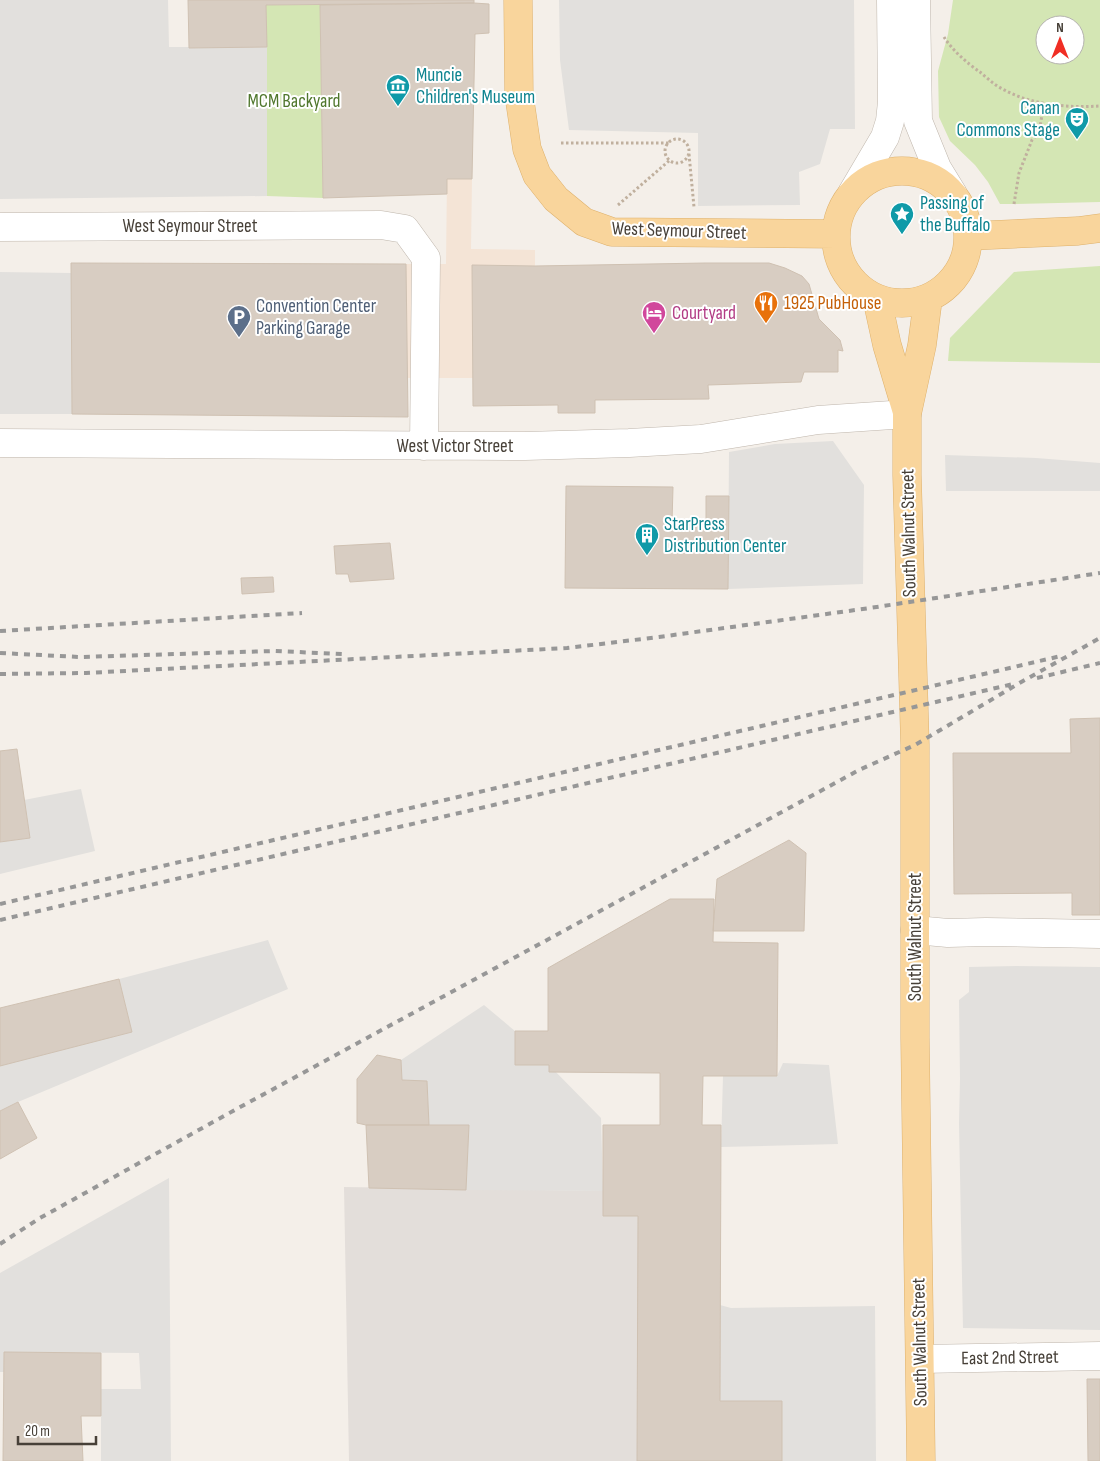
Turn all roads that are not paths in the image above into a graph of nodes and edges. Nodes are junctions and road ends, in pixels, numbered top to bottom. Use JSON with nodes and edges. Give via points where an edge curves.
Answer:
{"nodes":[{"id":1,"x":518,"y":0,"type":"edge"},
{"id":2,"x":891,"y":0,"type":"edge"},
{"id":3,"x":916,"y":0,"type":"edge"},
{"id":4,"x":852,"y":193,"type":"junction"},
{"id":5,"x":953,"y":194,"type":"junction"},
{"id":6,"x":0,"y":227,"type":"edge"},
{"id":7,"x":1100,"y":228,"type":"edge"},
{"id":8,"x":836,"y":234,"type":"junction"},
{"id":9,"x":969,"y":236,"type":"junction"},
{"id":10,"x":878,"y":299,"type":"junction"},
{"id":11,"x":928,"y":299,"type":"junction"},
{"id":12,"x":907,"y":414,"type":"junction"},
{"id":13,"x":0,"y":443,"type":"edge"},
{"id":14,"x":424,"y":446,"type":"junction"},
{"id":15,"x":915,"y":930,"type":"junction"},
{"id":16,"x":1100,"y":934,"type":"edge"},
{"id":17,"x":1100,"y":1356,"type":"edge"},
{"id":18,"x":920,"y":1359,"type":"junction"},
{"id":19,"x":921,"y":1461,"type":"edge"}],
"edges":[{"from":1,"to":8,"type":"main road","name":"West Seymour Street","via":[[519,94],[527,149],[537,175],[556,199],[584,222],[612,232]]},
{"from":2,"to":4,"type":"street","via":[[890,121],[885,137]]},
{"from":3,"to":5,"type":"street","via":[[918,121],[937,168]]},
{"from":4,"to":5,"type":"main road","via":[[867,180],[903,171],[939,181]]},
{"from":4,"to":8,"type":"main road","via":[[840,212]]},
{"from":5,"to":9,"type":"main road","via":[[965,214]]},
{"from":6,"to":14,"type":"street","name":"West Seymour Street","via":[[381,225],[405,229],[426,258]]},
{"from":7,"to":9,"type":"main road"},
{"from":8,"to":10,"type":"main road","via":[[837,251],[851,280]]},
{"from":9,"to":11,"type":"main road","via":[[967,256],[958,274],[945,289]]},
{"from":10,"to":11,"type":"main road","via":[[894,304]]},
{"from":10,"to":12,"type":"main road","name":"South Walnut Street","via":[[887,346]]},
{"from":11,"to":12,"type":"main road","name":"South Walnut Street","via":[[922,346]]},
{"from":12,"to":14,"type":"street","name":"West Victor Street","via":[[818,420],[692,439],[525,446]]},
{"from":12,"to":15,"type":"main road","name":"South Walnut Street","via":[[915,745]]},
{"from":13,"to":14,"type":"street","name":"West Victor Street"},
{"from":15,"to":16,"type":"street"},
{"from":15,"to":18,"type":"main road","name":"South Walnut Street"},
{"from":17,"to":18,"type":"street","name":"East 2nd Street"},
{"from":18,"to":19,"type":"main road","name":"South Walnut Street"}]}
